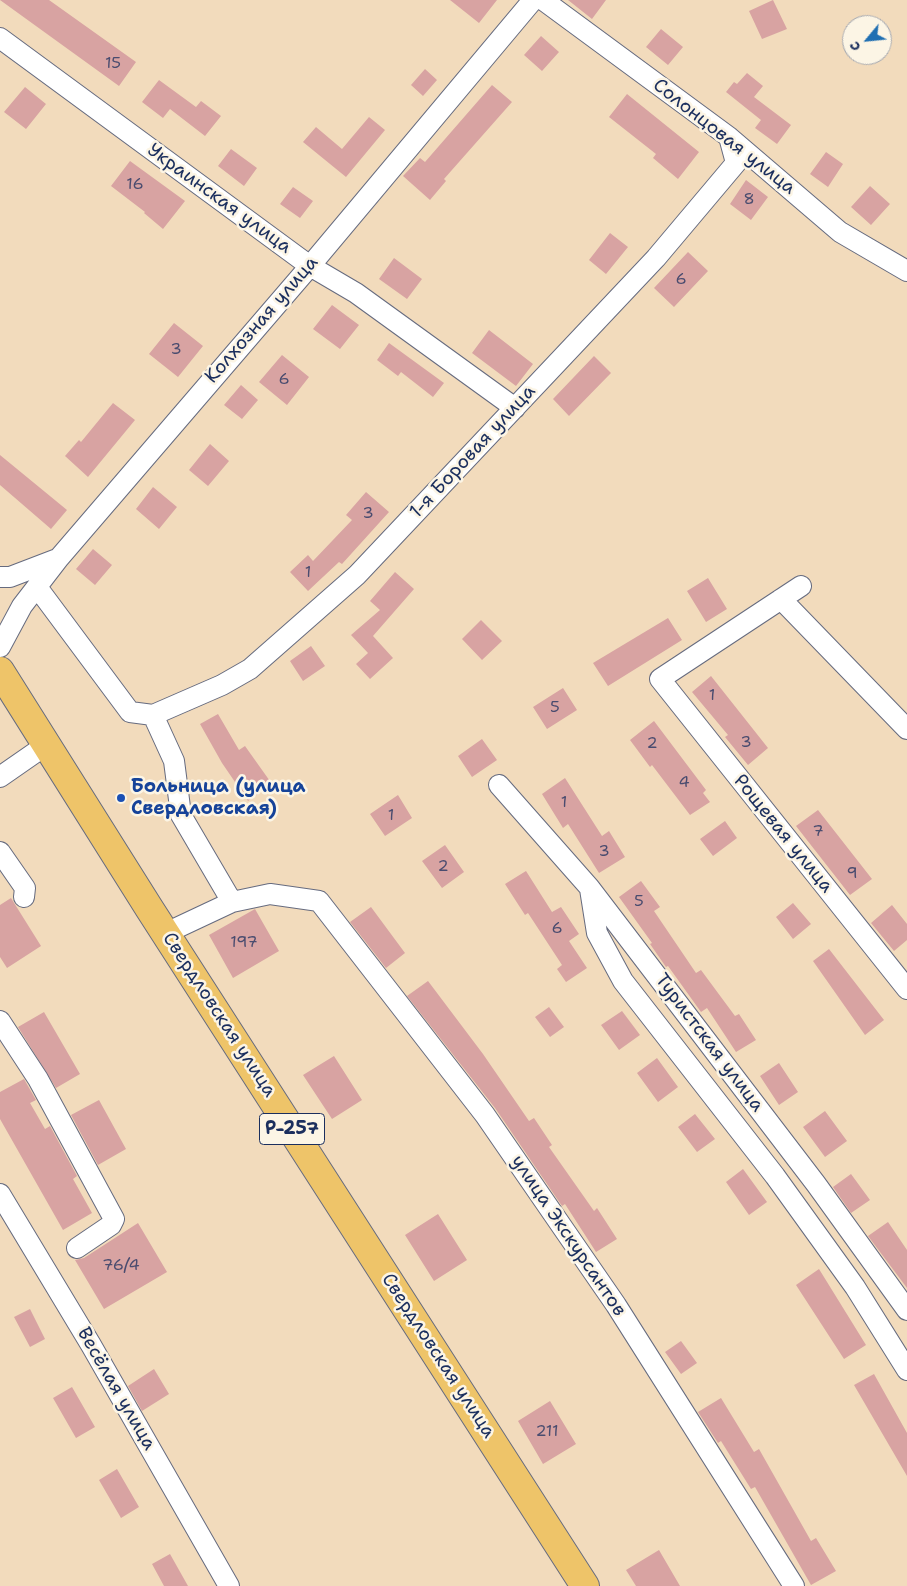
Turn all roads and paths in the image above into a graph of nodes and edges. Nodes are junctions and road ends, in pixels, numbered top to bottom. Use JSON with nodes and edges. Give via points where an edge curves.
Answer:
{"nodes":[{"id":1,"x":533,"y":0,"type":"edge"},
{"id":2,"x":543,"y":0,"type":"edge"},
{"id":3,"x":0,"y":38,"type":"edge"},
{"id":4,"x":729,"y":137,"type":"junction"},
{"id":5,"x":310,"y":266,"type":"junction"},
{"id":6,"x":907,"y":271,"type":"edge"},
{"id":7,"x":514,"y":408,"type":"junction"},
{"id":8,"x":59,"y":558,"type":"junction"},
{"id":9,"x":0,"y":577,"type":"edge"},
{"id":10,"x":801,"y":586,"type":"dead end"},
{"id":11,"x":36,"y":587,"type":"junction"},
{"id":12,"x":781,"y":599,"type":"junction"},
{"id":13,"x":0,"y":646,"type":"edge"},
{"id":14,"x":0,"y":672,"type":"edge"},
{"id":15,"x":153,"y":715,"type":"junction"},
{"id":16,"x":907,"y":729,"type":"edge"},
{"id":17,"x":46,"y":745,"type":"junction"},
{"id":18,"x":0,"y":777,"type":"edge"},
{"id":19,"x":499,"y":785,"type":"dead end"},
{"id":20,"x":0,"y":852,"type":"edge"},
{"id":21,"x":589,"y":887,"type":"junction"},
{"id":22,"x":24,"y":897,"type":"dead end"},
{"id":23,"x":232,"y":902,"type":"junction"},
{"id":24,"x":166,"y":933,"type":"junction"},
{"id":25,"x":907,"y":989,"type":"edge"},
{"id":26,"x":0,"y":1021,"type":"edge"},
{"id":27,"x":0,"y":1194,"type":"edge"},
{"id":28,"x":77,"y":1248,"type":"dead end"},
{"id":29,"x":907,"y":1310,"type":"edge"},
{"id":30,"x":907,"y":1370,"type":"edge"},
{"id":31,"x":228,"y":1586,"type":"edge"},
{"id":32,"x":585,"y":1586,"type":"edge"},
{"id":33,"x":794,"y":1586,"type":"edge"}],
"edges":[{"from":1,"to":5,"type":"street","name":"Колхозная улица"},
{"from":2,"to":4,"type":"street","name":"Солонцовая улица"},
{"from":3,"to":5,"type":"street","name":"Украинская улица"},
{"from":4,"to":6,"type":"street","name":"Солонцовая улица","via":[[840,232]]},
{"from":4,"to":7,"type":"street","name":"1-я Боровая улица","via":[[736,163],[656,258]]},
{"from":5,"to":7,"type":"street","name":"Украинская улица","via":[[356,293]]},
{"from":5,"to":8,"type":"street","name":"Колхозная улица"},
{"from":7,"to":15,"type":"street","name":"1-я Боровая улица","via":[[357,575],[250,669]]},
{"from":8,"to":9,"type":"street","via":[[17,575]]},
{"from":8,"to":11,"type":"street","name":"Колхозная улица"},
{"from":10,"to":12,"type":"street"},
{"from":11,"to":13,"type":"street","name":"Колхозная улица"},
{"from":11,"to":15,"type":"street","via":[[130,712]]},
{"from":12,"to":16,"type":"street"},
{"from":12,"to":25,"type":"street","name":"Рощевая улица","via":[[660,679]]},
{"from":14,"to":17,"type":"highway","name":"Свердловская улица","number":"Р-257"},
{"from":15,"to":23,"type":"street","via":[[174,761],[181,815]]},
{"from":17,"to":18,"type":"street"},
{"from":17,"to":24,"type":"highway","name":"Свердловская улица","number":"Р-257"},
{"from":19,"to":21,"type":"street","name":"Туристская улица"},
{"from":20,"to":22,"type":"street","via":[[25,888]]},
{"from":21,"to":29,"type":"street","name":"Туристская улица","via":[[816,1184]]},
{"from":21,"to":30,"type":"street","via":[[597,934],[623,981],[780,1183],[855,1286]]},
{"from":23,"to":24,"type":"street"},
{"from":23,"to":33,"type":"street","name":"улица Экскурсантов","via":[[270,894],[319,901],[491,1122],[616,1305]]},
{"from":24,"to":32,"type":"highway","name":"Свердловская улица","number":"Р-257"},
{"from":26,"to":28,"type":"street","via":[[38,1079],[114,1219],[111,1225]]},
{"from":27,"to":31,"type":"street","name":"Весёлая улица","via":[[91,1345]]}]}
